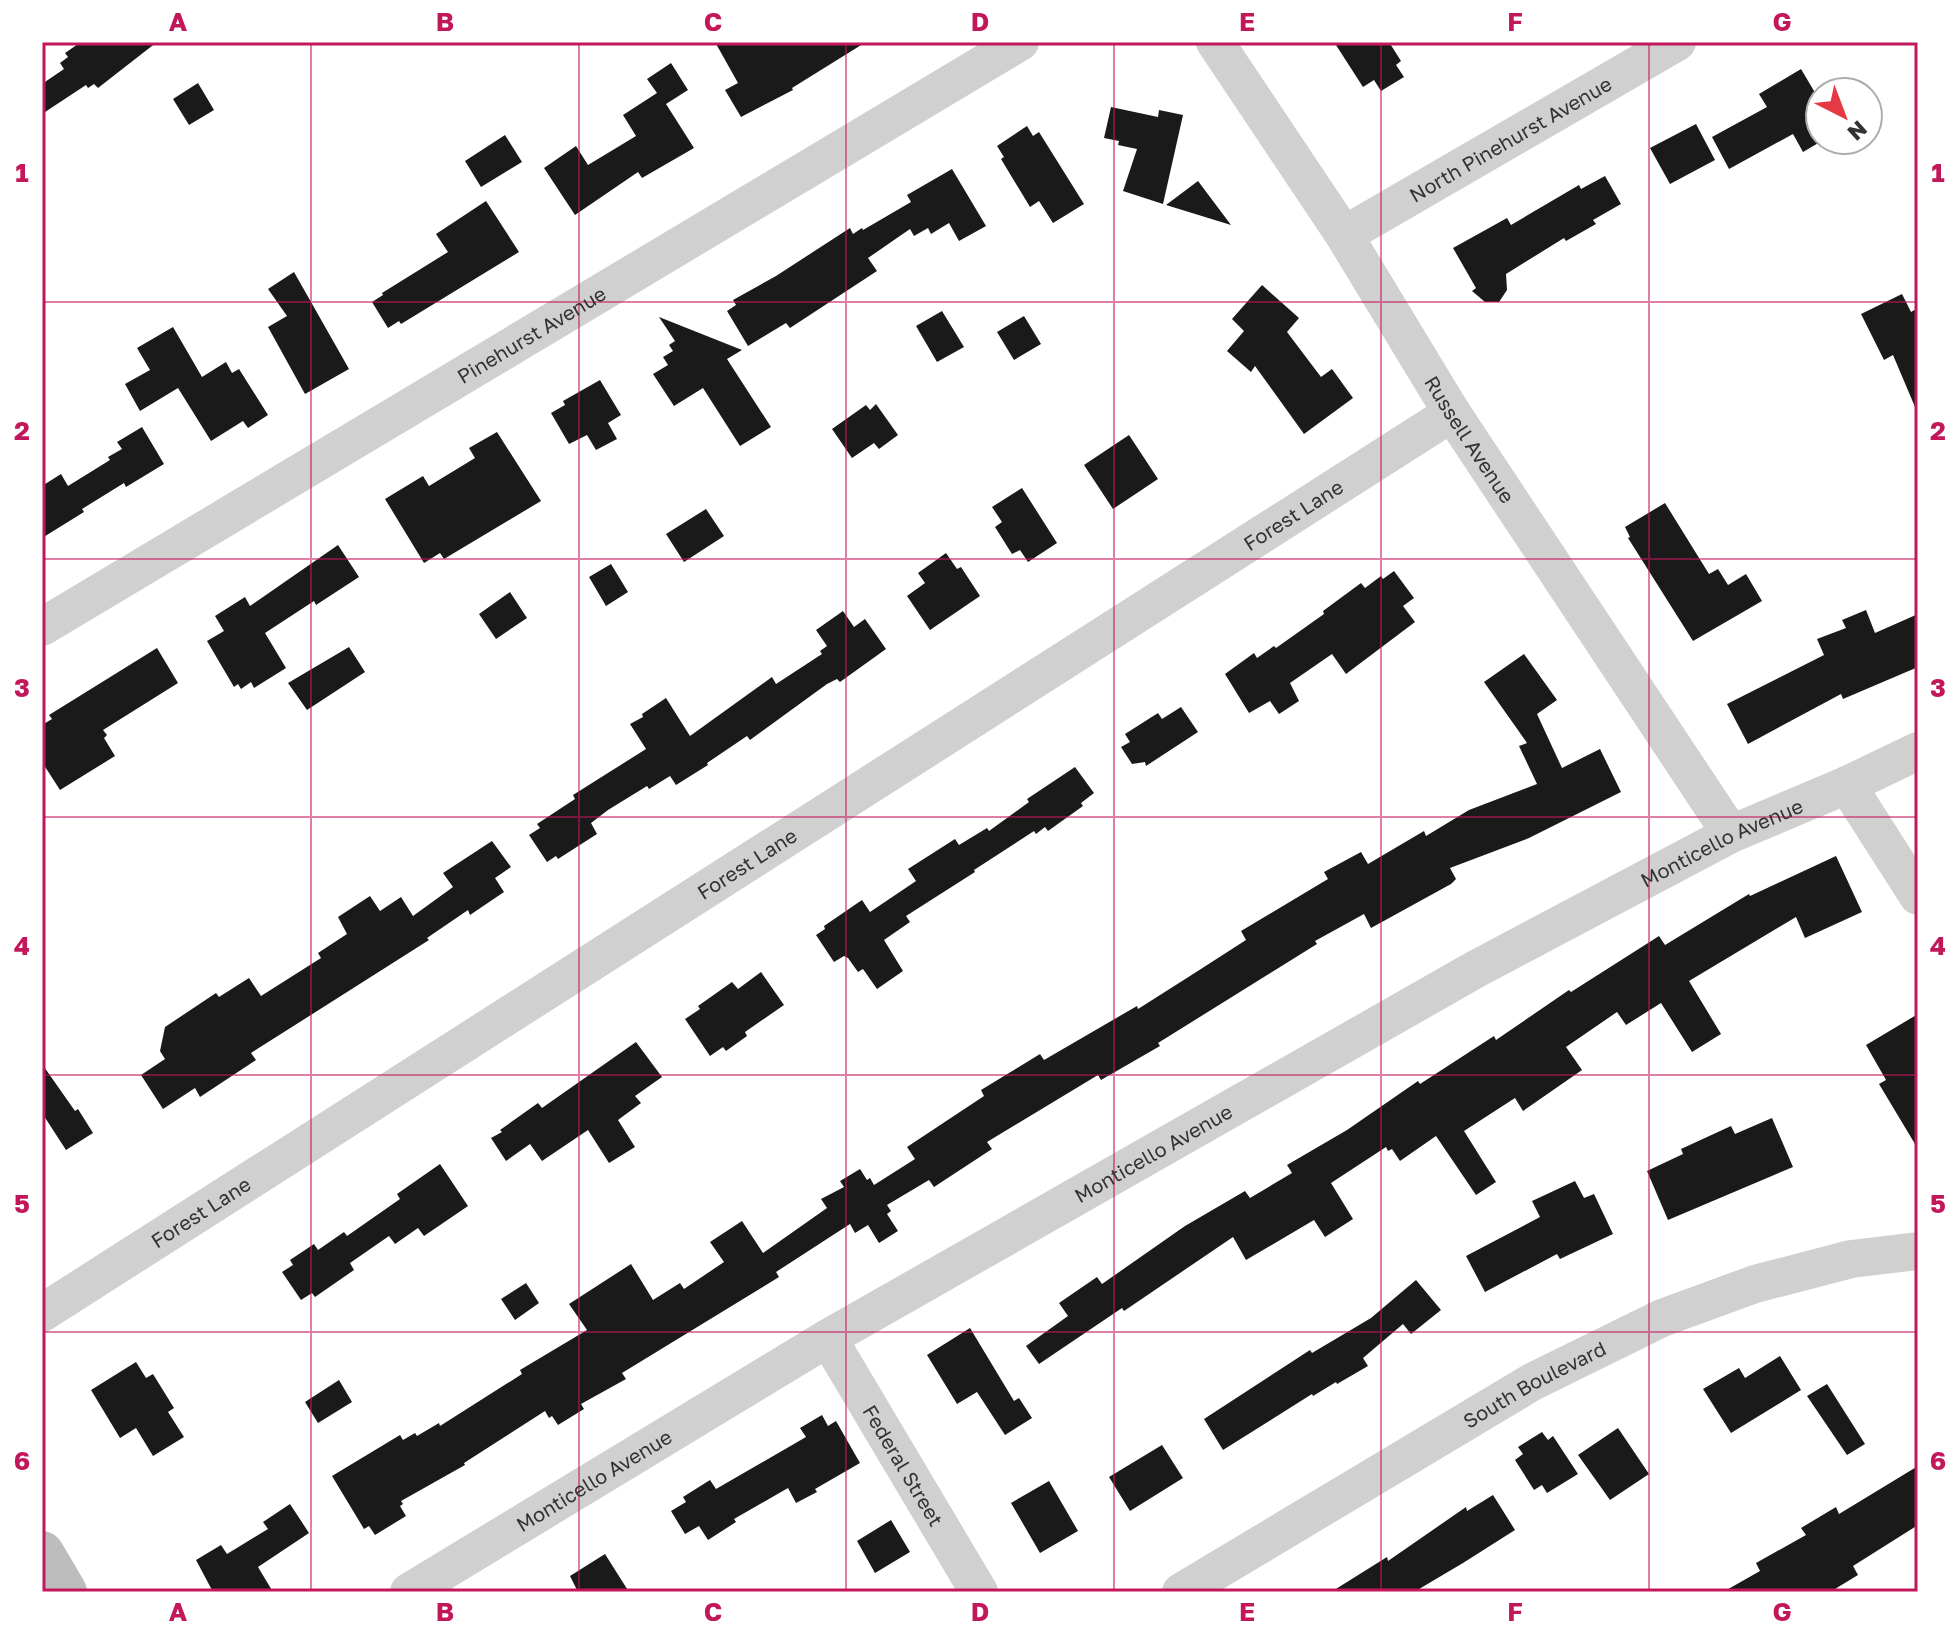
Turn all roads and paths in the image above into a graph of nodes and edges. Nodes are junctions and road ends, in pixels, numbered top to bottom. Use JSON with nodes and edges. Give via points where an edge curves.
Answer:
{"nodes":[{"id":1,"x":1020,"y":42,"type":"edge"},
{"id":2,"x":1215,"y":42,"type":"edge"},
{"id":3,"x":1677,"y":42,"type":"edge"},
{"id":4,"x":1344,"y":235,"type":"junction"},
{"id":5,"x":1452,"y":413,"type":"junction"},
{"id":6,"x":42,"y":627,"type":"edge"},
{"id":7,"x":1918,"y":751,"type":"edge"},
{"id":8,"x":1847,"y":785,"type":"junction"},
{"id":9,"x":1731,"y":834,"type":"junction"},
{"id":10,"x":1918,"y":896,"type":"edge"},
{"id":11,"x":1918,"y":1251,"type":"edge"},
{"id":12,"x":42,"y":1313,"type":"edge"},
{"id":13,"x":828,"y":1338,"type":"junction"},
{"id":14,"x":42,"y":1553,"type":"edge"},
{"id":15,"x":65,"y":1592,"type":"edge"},
{"id":16,"x":409,"y":1592,"type":"edge"},
{"id":17,"x":979,"y":1592,"type":"edge"},
{"id":18,"x":1181,"y":1592,"type":"edge"}],
"edges":[{"from":1,"to":6,"type":"street","name":"Pinehurst Avenue"},
{"from":2,"to":4,"type":"street","name":"Russell Avenue"},
{"from":3,"to":4,"type":"street","name":"North Pinehurst Avenue"},
{"from":4,"to":5,"type":"street","name":"Russell Avenue"},
{"from":5,"to":9,"type":"street","name":"Russell Avenue"},
{"from":5,"to":12,"type":"street","name":"Forest Lane"},
{"from":7,"to":8,"type":"street","name":"Monticello Avenue"},
{"from":8,"to":9,"type":"street","name":"Monticello Avenue"},
{"from":8,"to":10,"type":"street"},
{"from":9,"to":13,"type":"street","name":"Monticello Avenue","via":[[1476,969]]},
{"from":11,"to":18,"type":"street","name":"South Boulevard","via":[[1851,1259],[1769,1280],[1662,1318],[1532,1382]]},
{"from":13,"to":16,"type":"street","name":"Monticello Avenue"},
{"from":13,"to":17,"type":"street","name":"Federal Street"},
{"from":14,"to":15,"type":"street"}]}
